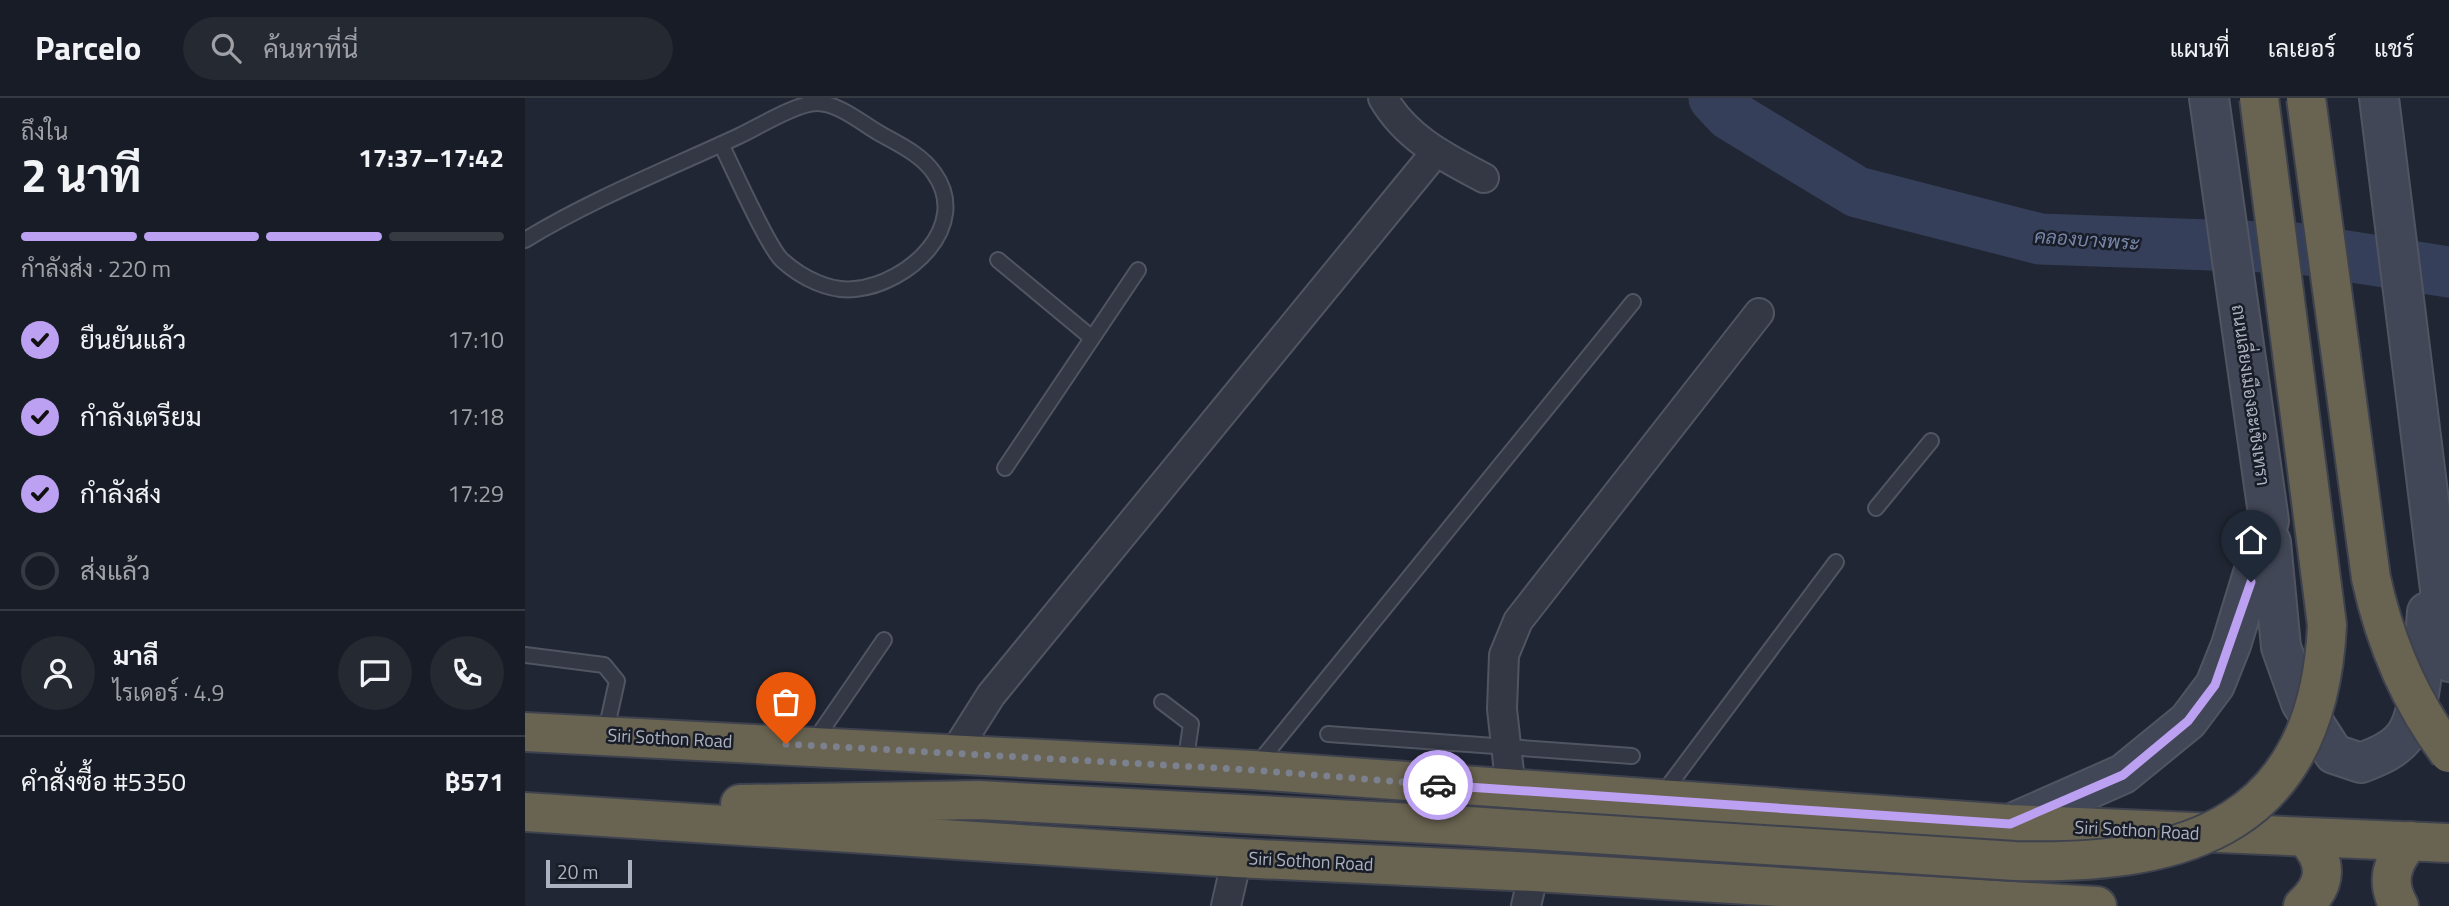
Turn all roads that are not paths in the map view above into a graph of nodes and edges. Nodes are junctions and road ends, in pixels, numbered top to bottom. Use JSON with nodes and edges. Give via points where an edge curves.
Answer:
{"nodes":[{"id":1,"x":1383,"y":98,"type":"edge"},
{"id":2,"x":2209,"y":98,"type":"edge"},
{"id":3,"x":2259,"y":98,"type":"edge"},
{"id":4,"x":2306,"y":98,"type":"edge"},
{"id":5,"x":2379,"y":101,"type":"edge"},
{"id":6,"x":721,"y":144,"type":"junction"},
{"id":7,"x":1435,"y":153,"type":"junction"},
{"id":8,"x":1484,"y":178,"type":"dead end"},
{"id":9,"x":525,"y":240,"type":"edge"},
{"id":10,"x":998,"y":260,"type":"dead end"},
{"id":11,"x":1138,"y":270,"type":"dead end"},
{"id":12,"x":1633,"y":302,"type":"dead end"},
{"id":13,"x":1759,"y":313,"type":"dead end"},
{"id":14,"x":1091,"y":338,"type":"junction"},
{"id":15,"x":1931,"y":441,"type":"dead end"},
{"id":16,"x":1005,"y":468,"type":"dead end"},
{"id":17,"x":1876,"y":508,"type":"dead end"},
{"id":18,"x":2269,"y":521,"type":"junction"},
{"id":19,"x":2434,"y":534,"type":"junction"},
{"id":20,"x":1836,"y":562,"type":"dead end"},
{"id":21,"x":884,"y":640,"type":"dead end"},
{"id":22,"x":2447,"y":645,"type":"edge"},
{"id":23,"x":525,"y":655,"type":"edge"},
{"id":24,"x":1162,"y":702,"type":"dead end"},
{"id":25,"x":525,"y":732,"type":"edge"},
{"id":26,"x":1328,"y":734,"type":"dead end"},
{"id":27,"x":604,"y":735,"type":"junction"},
{"id":28,"x":811,"y":745,"type":"junction"},
{"id":29,"x":1506,"y":745,"type":"junction"},
{"id":30,"x":955,"y":752,"type":"junction"},
{"id":31,"x":2449,"y":753,"type":"edge"},
{"id":32,"x":1632,"y":756,"type":"dead end"},
{"id":33,"x":1185,"y":766,"type":"junction"},
{"id":34,"x":1253,"y":770,"type":"junction"},
{"id":35,"x":1511,"y":790,"type":"junction"},
{"id":36,"x":1657,"y":801,"type":"junction"},
{"id":37,"x":540,"y":813,"type":"edge"},
{"id":38,"x":2010,"y":824,"type":"junction"},
{"id":39,"x":2305,"y":837,"type":"junction"},
{"id":40,"x":2410,"y":841,"type":"junction"},
{"id":41,"x":2449,"y":843,"type":"edge"},
{"id":42,"x":1237,"y":858,"type":"junction"},
{"id":43,"x":1530,"y":889,"type":"edge"},
{"id":44,"x":2025,"y":904,"type":"edge"},
{"id":45,"x":1226,"y":906,"type":"edge"},
{"id":46,"x":2086,"y":906,"type":"edge"},
{"id":47,"x":2097,"y":906,"type":"edge"},
{"id":48,"x":2303,"y":906,"type":"edge"},
{"id":49,"x":2399,"y":906,"type":"edge"}],
"edges":[{"from":1,"to":7,"type":"street"},
{"from":2,"to":18,"type":"main road","name":"ถนนเลี่ยงเมืองฉะเชิงเทรา"},
{"from":3,"to":37,"type":"highway","bridge":true,"via":[[2327,625],[2325,666],[2309,728],[2278,779],[2233,819],[2177,846],[2147,855],[2086,861],[2015,861],[967,800]]},
{"from":4,"to":31,"type":"highway","bridge":true,"via":[[2371,578],[2406,687]]},
{"from":5,"to":19,"type":"main road"},
{"from":6,"to":6,"type":"lane","via":[[781,260],[816,284],[854,289],[882,282],[915,264],[943,232],[948,204],[935,173],[915,154],[836,109],[817,103]]},
{"from":6,"to":9,"type":"lane"},
{"from":7,"to":8,"type":"street"},
{"from":7,"to":30,"type":"street","via":[[991,695]]},
{"from":10,"to":14,"type":"lane"},
{"from":11,"to":14,"type":"lane"},
{"from":12,"to":34,"type":"lane"},
{"from":13,"to":29,"type":"street","via":[[1518,621],[1504,655]]},
{"from":14,"to":16,"type":"lane"},
{"from":15,"to":17,"type":"lane"},
{"from":18,"to":19,"type":"main road","via":[[2281,647],[2301,703],[2334,754],[2361,763],[2387,752],[2404,737],[2414,711]]},
{"from":18,"to":38,"type":"main road","name":"ถนนเลี่ยงเมืองฉะเชิงเทรา","via":[[2215,685],[2188,721],[2123,775]]},
{"from":19,"to":22,"type":"main road"},
{"from":20,"to":36,"type":"lane"},
{"from":21,"to":28,"type":"lane"},
{"from":23,"to":27,"type":"lane","via":[[604,665],[612,671],[617,681]]},
{"from":24,"to":33,"type":"lane","via":[[1191,724]]},
{"from":25,"to":27,"type":"highway","name":"Siri Sothon Road"},
{"from":26,"to":29,"type":"lane"},
{"from":27,"to":28,"type":"highway","name":"Siri Sothon Road"},
{"from":28,"to":30,"type":"highway","name":"Siri Sothon Road"},
{"from":29,"to":32,"type":"lane"},
{"from":29,"to":35,"type":"street"},
{"from":30,"to":33,"type":"highway","name":"Siri Sothon Road"},
{"from":33,"to":34,"type":"highway","name":"Siri Sothon Road"},
{"from":34,"to":35,"type":"highway","name":"Siri Sothon Road"},
{"from":35,"to":36,"type":"highway","name":"Siri Sothon Road"},
{"from":36,"to":38,"type":"highway","name":"Siri Sothon Road"},
{"from":37,"to":42,"type":"highway","name":"Siri Sothon Road"},
{"from":38,"to":39,"type":"highway","name":"Siri Sothon Road"},
{"from":39,"to":40,"type":"highway","name":"Siri Sothon Road"},
{"from":39,"to":48,"type":"highway","via":[[2316,849],[2322,874],[2315,895]]},
{"from":40,"to":41,"type":"highway","name":"Siri Sothon Road"},
{"from":40,"to":49,"type":"highway","via":[[2398,855],[2391,876]]},
{"from":42,"to":43,"type":"highway","name":"Siri Sothon Road"},
{"from":42,"to":45,"type":"street"},
{"from":43,"to":44,"type":"highway","name":"Siri Sothon Road"},
{"from":44,"to":46,"type":"highway","name":"Siri Sothon Road"},
{"from":46,"to":47,"type":"highway","name":"Siri Sothon Road"}]}
